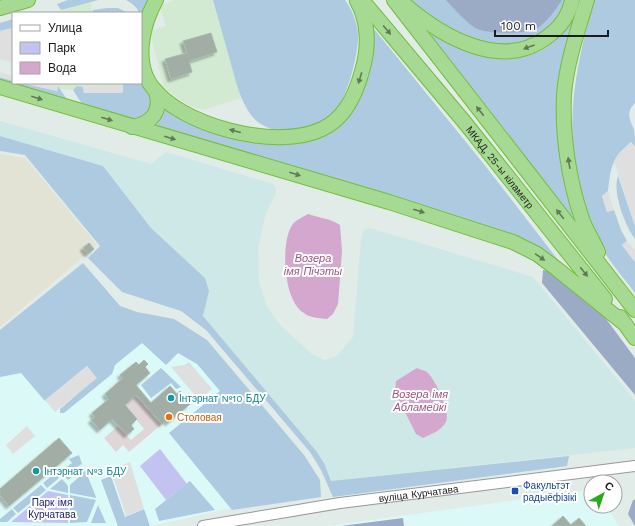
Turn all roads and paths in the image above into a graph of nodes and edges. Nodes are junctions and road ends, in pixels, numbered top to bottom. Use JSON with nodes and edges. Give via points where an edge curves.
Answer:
{"nodes":[{"id":1,"x":28,"y":0,"type":"edge"},
{"id":2,"x":156,"y":0,"type":"edge"},
{"id":3,"x":357,"y":0,"type":"edge"},
{"id":4,"x":362,"y":0,"type":"edge"},
{"id":5,"x":394,"y":0,"type":"edge"},
{"id":6,"x":399,"y":0,"type":"edge"},
{"id":7,"x":572,"y":0,"type":"edge"},
{"id":8,"x":587,"y":0,"type":"edge"},
{"id":9,"x":0,"y":8,"type":"edge"},
{"id":10,"x":0,"y":87,"type":"edge"},
{"id":11,"x":156,"y":91,"type":"junction"},
{"id":12,"x":132,"y":127,"type":"junction"},
{"id":13,"x":610,"y":278,"type":"junction"},
{"id":14,"x":635,"y":310,"type":"edge"},
{"id":15,"x":625,"y":324,"type":"junction"},
{"id":16,"x":635,"y":338,"type":"edge"},
{"id":17,"x":635,"y":466,"type":"edge"},
{"id":18,"x":203,"y":526,"type":"edge"}],
"edges":[{"from":1,"to":9,"type":"highway"},
{"from":2,"to":11,"type":"highway","via":[[142,37],[143,63],[149,83]]},
{"from":3,"to":11,"type":"highway","one_way":true,"via":[[364,15],[367,36],[365,61],[352,97],[337,118],[323,129],[291,138],[247,134],[189,116]]},
{"from":4,"to":15,"type":"highway","name":"МКАД, 25-ы кіламетр","one_way":true,"via":[[466,124]]},
{"from":13,"to":5,"type":"highway","name":"МКАД, 25-ы кіламетр","one_way":true},
{"from":7,"to":6,"type":"highway","one_way":true,"via":[[567,15],[553,34],[530,48],[505,52],[475,47],[457,39],[437,29]]},
{"from":13,"to":8,"type":"highway","one_way":true,"via":[[582,220],[568,163],[564,124],[564,94]]},
{"from":10,"to":12,"type":"highway","one_way":true},
{"from":11,"to":12,"type":"highway","via":[[158,104],[150,120]]},
{"from":12,"to":15,"type":"highway","one_way":true,"via":[[382,200],[513,242],[537,254]]},
{"from":13,"to":14,"type":"highway","name":"МКАД, 25-ы кіламетр"},
{"from":15,"to":16,"type":"highway","name":"МКАД, 25-ы кіламетр"},
{"from":17,"to":18,"type":"street","name":"вуліца Курчатава","via":[[340,503]]}]}
